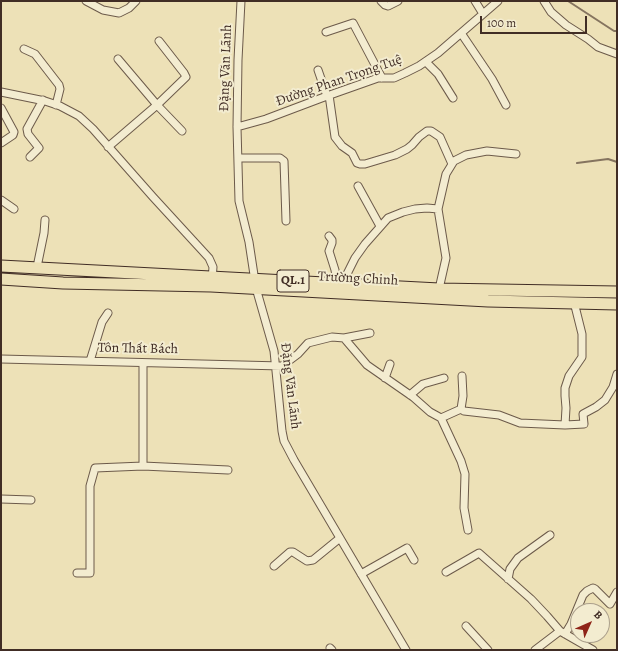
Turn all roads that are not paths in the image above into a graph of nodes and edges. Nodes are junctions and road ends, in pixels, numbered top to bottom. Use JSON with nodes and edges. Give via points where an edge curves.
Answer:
{"nodes":[{"id":1,"x":86,"y":1,"type":"edge"},
{"id":2,"x":136,"y":1,"type":"edge"},
{"id":3,"x":241,"y":1,"type":"edge"},
{"id":4,"x":381,"y":1,"type":"edge"},
{"id":5,"x":398,"y":1,"type":"edge"},
{"id":6,"x":475,"y":1,"type":"edge"},
{"id":7,"x":498,"y":1,"type":"edge"},
{"id":8,"x":544,"y":1,"type":"edge"},
{"id":9,"x":484,"y":14,"type":"junction"},
{"id":10,"x":326,"y":32,"type":"dead end"},
{"id":11,"x":461,"y":34,"type":"junction"},
{"id":12,"x":159,"y":41,"type":"dead end"},
{"id":13,"x":24,"y":49,"type":"dead end"},
{"id":14,"x":617,"y":54,"type":"edge"},
{"id":15,"x":118,"y":59,"type":"dead end"},
{"id":16,"x":426,"y":62,"type":"junction"},
{"id":17,"x":318,"y":70,"type":"dead end"},
{"id":18,"x":382,"y":78,"type":"junction"},
{"id":19,"x":1,"y":92,"type":"edge"},
{"id":20,"x":328,"y":95,"type":"junction"},
{"id":21,"x":453,"y":98,"type":"dead end"},
{"id":22,"x":43,"y":100,"type":"junction"},
{"id":23,"x":56,"y":105,"type":"junction"},
{"id":24,"x":157,"y":105,"type":"junction"},
{"id":25,"x":506,"y":105,"type":"dead end"},
{"id":26,"x":1,"y":108,"type":"edge"},
{"id":27,"x":237,"y":127,"type":"junction"},
{"id":28,"x":27,"y":129,"type":"junction"},
{"id":29,"x":182,"y":131,"type":"dead end"},
{"id":30,"x":14,"y":132,"type":"junction"},
{"id":31,"x":1,"y":143,"type":"edge"},
{"id":32,"x":108,"y":147,"type":"junction"},
{"id":33,"x":516,"y":154,"type":"dead end"},
{"id":34,"x":30,"y":157,"type":"dead end"},
{"id":35,"x":238,"y":158,"type":"junction"},
{"id":36,"x":452,"y":164,"type":"junction"},
{"id":37,"x":358,"y":186,"type":"dead end"},
{"id":38,"x":1,"y":200,"type":"edge"},
{"id":39,"x":14,"y":209,"type":"dead end"},
{"id":40,"x":438,"y":209,"type":"junction"},
{"id":41,"x":44,"y":220,"type":"dead end"},
{"id":42,"x":286,"y":221,"type":"dead end"},
{"id":43,"x":380,"y":226,"type":"junction"},
{"id":44,"x":329,"y":236,"type":"dead end"},
{"id":45,"x":1,"y":266,"type":"edge"},
{"id":46,"x":37,"y":267,"type":"junction"},
{"id":47,"x":1,"y":279,"type":"edge"},
{"id":48,"x":212,"y":282,"type":"junction"},
{"id":49,"x":255,"y":284,"type":"junction"},
{"id":50,"x":339,"y":284,"type":"junction"},
{"id":51,"x":440,"y":289,"type":"junction"},
{"id":52,"x":617,"y":292,"type":"edge"},
{"id":53,"x":579,"y":303,"type":"junction"},
{"id":54,"x":617,"y":304,"type":"edge"},
{"id":55,"x":108,"y":313,"type":"dead end"},
{"id":56,"x":370,"y":333,"type":"dead end"},
{"id":57,"x":344,"y":338,"type":"junction"},
{"id":58,"x":1,"y":359,"type":"edge"},
{"id":59,"x":90,"y":361,"type":"junction"},
{"id":60,"x":143,"y":363,"type":"junction"},
{"id":61,"x":390,"y":364,"type":"dead end"},
{"id":62,"x":275,"y":366,"type":"junction"},
{"id":63,"x":617,"y":374,"type":"edge"},
{"id":64,"x":462,"y":376,"type":"dead end"},
{"id":65,"x":386,"y":378,"type":"junction"},
{"id":66,"x":444,"y":378,"type":"dead end"},
{"id":67,"x":410,"y":395,"type":"junction"},
{"id":68,"x":461,"y":409,"type":"junction"},
{"id":69,"x":441,"y":418,"type":"junction"},
{"id":70,"x":565,"y":425,"type":"junction"},
{"id":71,"x":143,"y":466,"type":"junction"},
{"id":72,"x":228,"y":470,"type":"dead end"},
{"id":73,"x":1,"y":499,"type":"edge"},
{"id":74,"x":31,"y":500,"type":"dead end"},
{"id":75,"x":468,"y":530,"type":"dead end"},
{"id":76,"x":550,"y":535,"type":"dead end"},
{"id":77,"x":340,"y":538,"type":"junction"},
{"id":78,"x":414,"y":560,"type":"dead end"},
{"id":79,"x":274,"y":566,"type":"dead end"},
{"id":80,"x":446,"y":572,"type":"dead end"},
{"id":81,"x":77,"y":573,"type":"dead end"},
{"id":82,"x":361,"y":574,"type":"junction"},
{"id":83,"x":508,"y":579,"type":"junction"},
{"id":84,"x":617,"y":592,"type":"edge"},
{"id":85,"x":466,"y":626,"type":"dead end"},
{"id":86,"x":562,"y":632,"type":"junction"},
{"id":87,"x":406,"y":650,"type":"edge"},
{"id":88,"x":488,"y":650,"type":"edge"},
{"id":89,"x":535,"y":650,"type":"edge"},
{"id":90,"x":593,"y":650,"type":"edge"}],
"edges":[{"from":1,"to":2,"type":"street","via":[[103,10],[119,13]]},
{"from":3,"to":27,"type":"street","name":"Đặng Văn Lãnh"},
{"from":4,"to":5,"type":"street","via":[[388,6]]},
{"from":6,"to":9,"type":"street"},
{"from":7,"to":9,"type":"street","name":"Đường Phan Trọng Tuệ"},
{"from":8,"to":14,"type":"street","via":[[558,19],[569,27],[598,47]]},
{"from":9,"to":11,"type":"street","name":"Đường Phan Trọng Tuệ"},
{"from":10,"to":18,"type":"street","via":[[353,23]]},
{"from":11,"to":16,"type":"street","name":"Đường Phan Trọng Tuệ"},
{"from":11,"to":25,"type":"street","via":[[492,79]]},
{"from":12,"to":24,"type":"street","via":[[186,77]]},
{"from":13,"to":23,"type":"street","via":[[35,54],[59,85]]},
{"from":15,"to":24,"type":"street"},
{"from":16,"to":18,"type":"street","name":"Đường Phan Trọng Tuệ","via":[[399,76]]},
{"from":16,"to":21,"type":"street","via":[[438,74]]},
{"from":17,"to":20,"type":"street"},
{"from":18,"to":20,"type":"street","name":"Đường Phan Trọng Tuệ"},
{"from":19,"to":22,"type":"street"},
{"from":20,"to":27,"type":"street","name":"Đường Phan Trọng Tuệ","via":[[266,119]]},
{"from":20,"to":36,"type":"street","via":[[336,137],[342,146],[352,153],[357,163],[365,164],[407,150],[418,137],[431,131],[440,137]]},
{"from":22,"to":23,"type":"street"},
{"from":22,"to":28,"type":"street"},
{"from":23,"to":32,"type":"street","via":[[79,116]]},
{"from":24,"to":29,"type":"street"},
{"from":24,"to":32,"type":"street"},
{"from":26,"to":30,"type":"street"},
{"from":27,"to":35,"type":"street","name":"Đặng Văn Lãnh"},
{"from":28,"to":30,"type":"street"},
{"from":28,"to":34,"type":"street","via":[[39,148]]},
{"from":30,"to":31,"type":"street"},
{"from":32,"to":48,"type":"street","via":[[209,258],[213,267]]},
{"from":33,"to":36,"type":"street","via":[[478,152],[466,155]]},
{"from":35,"to":42,"type":"street","via":[[280,158],[284,161]]},
{"from":35,"to":49,"type":"street","name":"Đặng Văn Lãnh","via":[[239,201],[249,242]]},
{"from":36,"to":40,"type":"street","via":[[446,174]]},
{"from":37,"to":43,"type":"street"},
{"from":38,"to":39,"type":"street"},
{"from":40,"to":43,"type":"street","via":[[403,212],[388,218]]},
{"from":40,"to":51,"type":"street","via":[[446,258]]},
{"from":41,"to":46,"type":"street"},
{"from":43,"to":50,"type":"street"},
{"from":44,"to":50,"type":"street","via":[[332,243],[329,251]]},
{"from":45,"to":46,"type":"highway","name":"Trường Chinh","number":"QL.1"},
{"from":46,"to":48,"type":"highway","name":"Trường Chinh","number":"QL.1"},
{"from":47,"to":48,"type":"highway","name":"Trường Chinh","number":"QL.1","via":[[63,284]]},
{"from":48,"to":49,"type":"highway","name":"Trường Chinh","number":"QL.1"},
{"from":49,"to":50,"type":"highway","name":"Trường Chinh","number":"QL.1"},
{"from":49,"to":53,"type":"highway","name":"Trường Chinh","number":"QL.1","via":[[488,301]]},
{"from":49,"to":62,"type":"street","name":"Đặng Văn Lãnh","via":[[274,351]]},
{"from":50,"to":51,"type":"highway","name":"Trường Chinh","number":"QL.1"},
{"from":51,"to":52,"type":"highway","name":"Trường Chinh","number":"QL.1"},
{"from":53,"to":54,"type":"highway","name":"Trường Chinh","number":"QL.1"},
{"from":53,"to":70,"type":"street","via":[[582,357],[569,376],[565,388]]},
{"from":55,"to":59,"type":"street","via":[[102,322]]},
{"from":56,"to":57,"type":"street"},
{"from":57,"to":62,"type":"street","via":[[332,337],[308,343],[282,366]]},
{"from":57,"to":65,"type":"street","via":[[367,365]]},
{"from":58,"to":59,"type":"street","name":"Tôn Thất Bách"},
{"from":59,"to":60,"type":"street","name":"Tôn Thất Bách"},
{"from":60,"to":62,"type":"street","name":"Tôn Thất Bách"},
{"from":60,"to":71,"type":"street"},
{"from":61,"to":65,"type":"street"},
{"from":62,"to":77,"type":"street","name":"Đặng Văn Lãnh","via":[[284,441]]},
{"from":63,"to":70,"type":"street","via":[[605,400],[583,414],[584,424]]},
{"from":64,"to":68,"type":"street"},
{"from":65,"to":67,"type":"street"},
{"from":66,"to":67,"type":"street","via":[[423,384]]},
{"from":67,"to":69,"type":"street"},
{"from":68,"to":69,"type":"street"},
{"from":68,"to":70,"type":"street","via":[[499,415],[520,423]]},
{"from":69,"to":75,"type":"street","via":[[465,474],[464,508]]},
{"from":71,"to":72,"type":"street"},
{"from":71,"to":81,"type":"street","via":[[95,468],[90,486],[90,573]]},
{"from":73,"to":74,"type":"street"},
{"from":76,"to":83,"type":"street","via":[[518,558],[510,569]]},
{"from":77,"to":79,"type":"street","via":[[313,560],[307,561],[290,552]]},
{"from":77,"to":82,"type":"street","name":"Đặng Văn Lãnh"},
{"from":78,"to":82,"type":"street","via":[[407,548]]},
{"from":80,"to":83,"type":"street","via":[[479,553]]},
{"from":82,"to":87,"type":"street","name":"Đặng Văn Lãnh"},
{"from":83,"to":86,"type":"street"},
{"from":84,"to":86,"type":"street","via":[[610,604],[595,589],[587,591],[571,624]]},
{"from":85,"to":88,"type":"street"},
{"from":86,"to":89,"type":"street"},
{"from":86,"to":90,"type":"street"}]}
